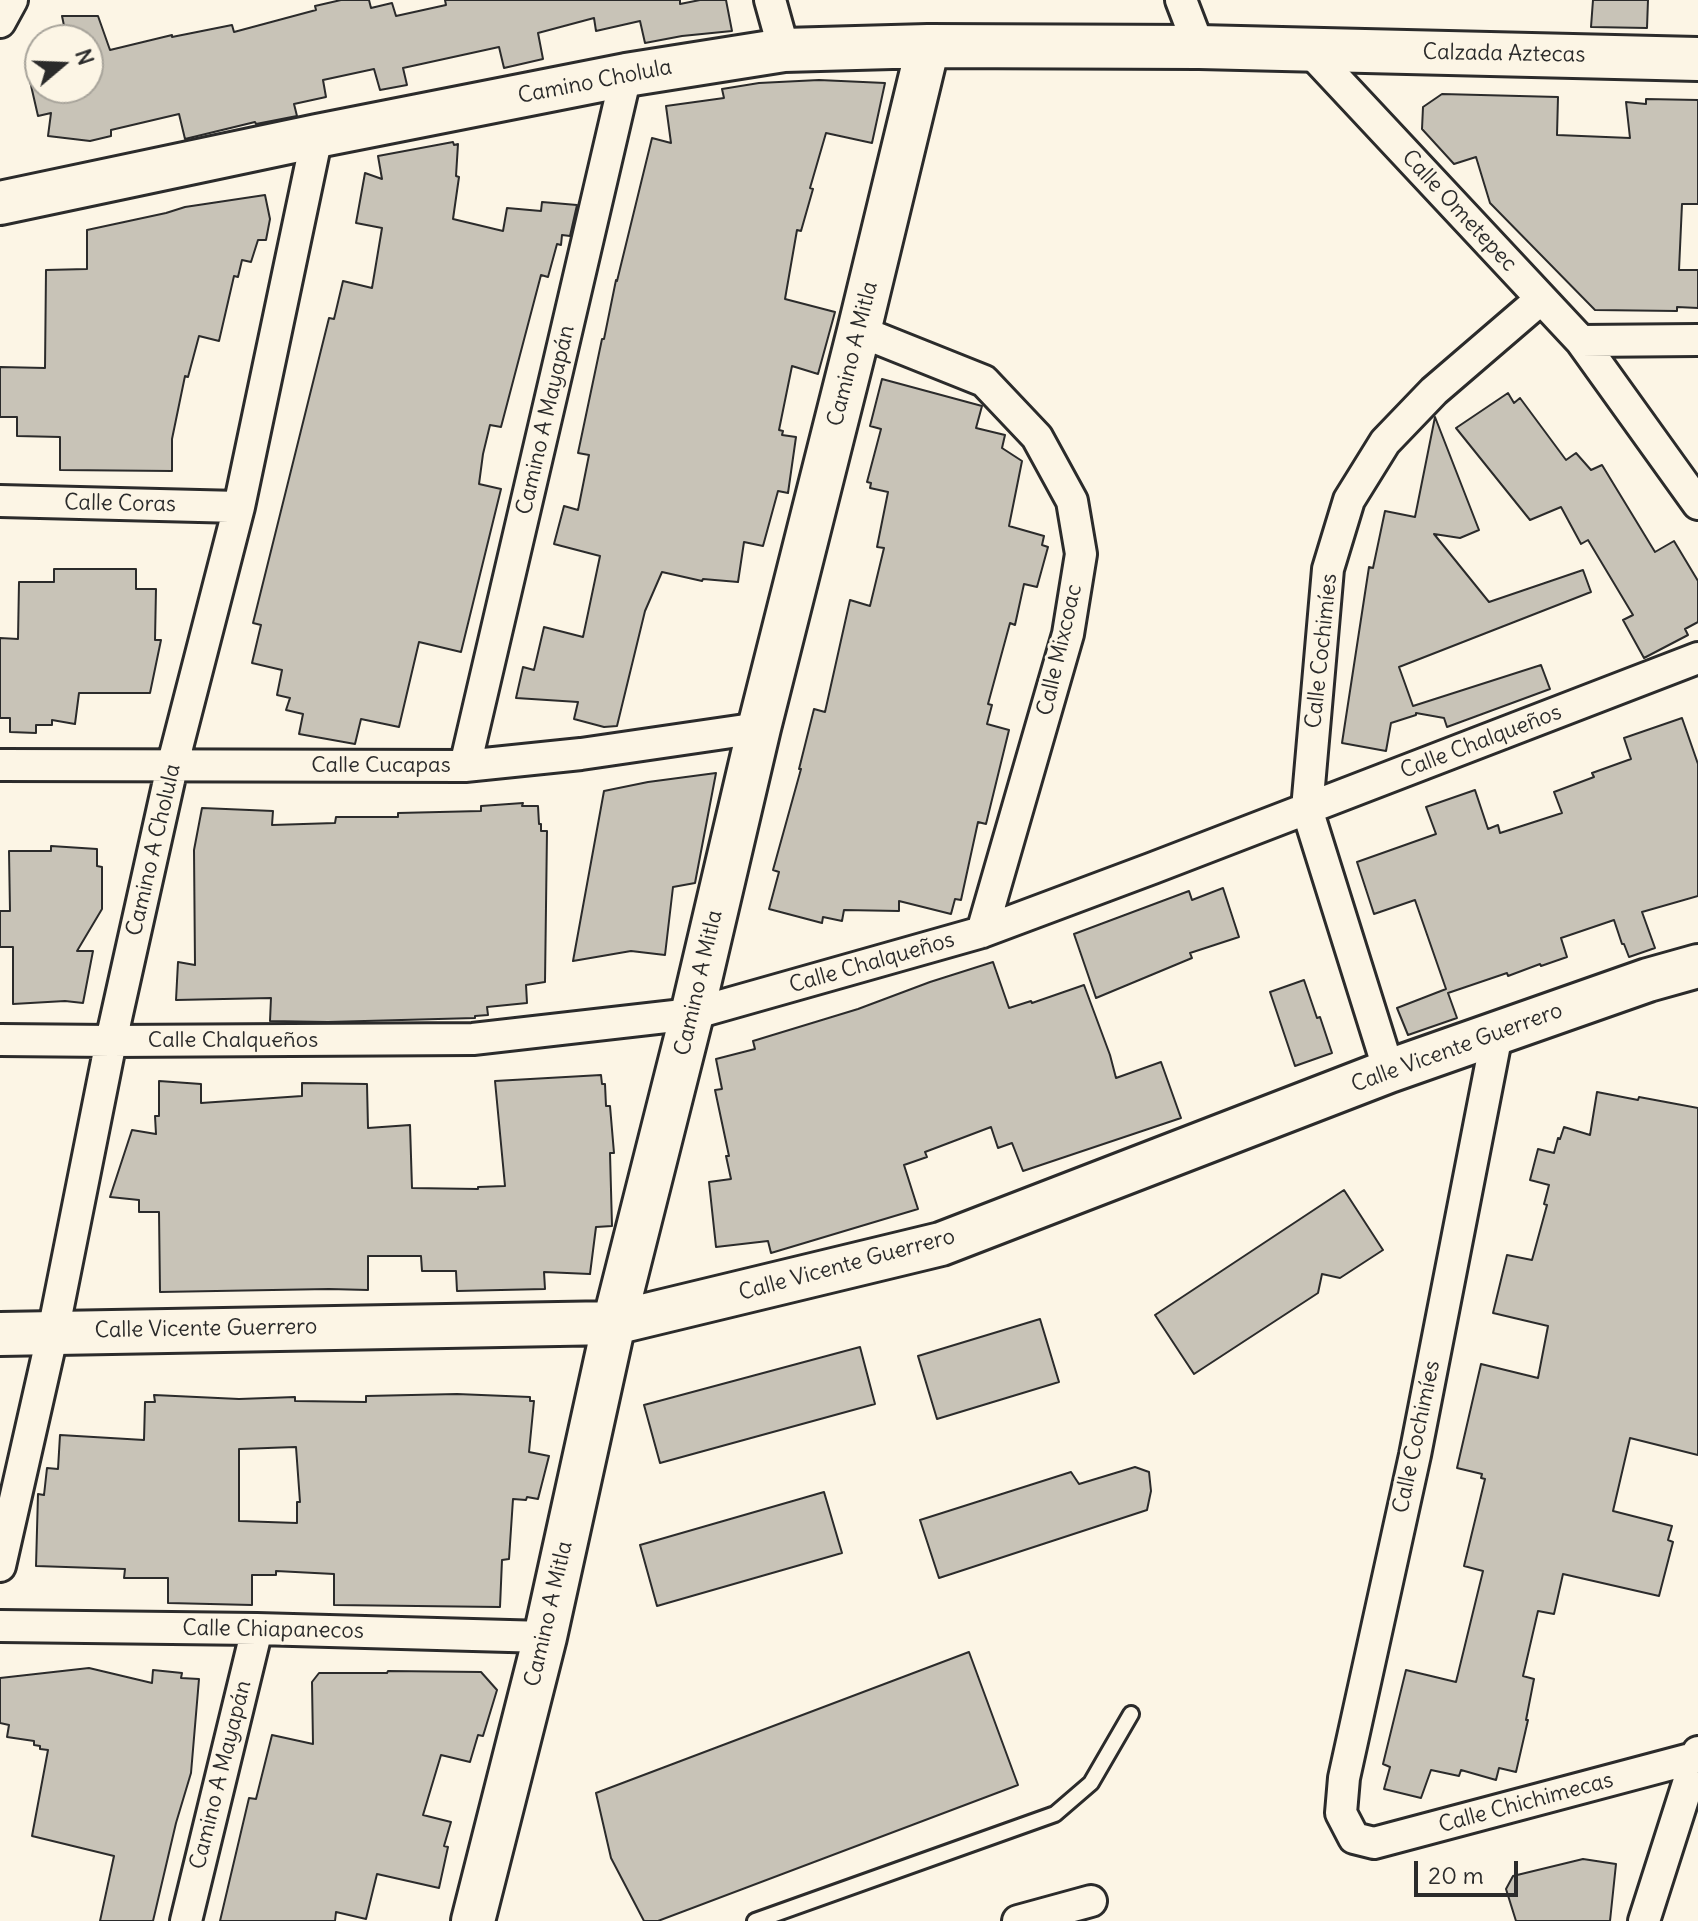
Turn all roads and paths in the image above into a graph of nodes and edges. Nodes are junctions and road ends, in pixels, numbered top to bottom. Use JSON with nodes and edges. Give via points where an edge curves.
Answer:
{"nodes":[{"id":1,"x":12,"y":0,"type":"edge"},
{"id":2,"x":770,"y":0,"type":"edge"},
{"id":3,"x":1181,"y":0,"type":"edge"},
{"id":4,"x":0,"y":22,"type":"edge"},
{"id":5,"x":928,"y":46,"type":"junction"},
{"id":6,"x":1199,"y":47,"type":"junction"},
{"id":7,"x":784,"y":50,"type":"junction"},
{"id":8,"x":1309,"y":50,"type":"junction"},
{"id":9,"x":1698,"y":59,"type":"edge"},
{"id":10,"x":626,"y":75,"type":"junction"},
{"id":11,"x":317,"y":136,"type":"junction"},
{"id":12,"x":0,"y":203,"type":"edge"},
{"id":13,"x":1541,"y":299,"type":"junction"},
{"id":14,"x":859,"y":331,"type":"junction"},
{"id":15,"x":1698,"y":340,"type":"edge"},
{"id":16,"x":1581,"y":341,"type":"junction"},
{"id":17,"x":0,"y":501,"type":"edge"},
{"id":18,"x":1698,"y":504,"type":"edge"},
{"id":19,"x":239,"y":507,"type":"junction"},
{"id":20,"x":1698,"y":658,"type":"edge"},
{"id":21,"x":759,"y":728,"type":"junction"},
{"id":22,"x":0,"y":765,"type":"edge"},
{"id":23,"x":465,"y":766,"type":"junction"},
{"id":24,"x":172,"y":767,"type":"junction"},
{"id":25,"x":1307,"y":809,"type":"junction"},
{"id":26,"x":982,"y":932,"type":"junction"},
{"id":27,"x":1698,"y":966,"type":"edge"},
{"id":28,"x":692,"y":1014,"type":"junction"},
{"id":29,"x":1497,"y":1034,"type":"junction"},
{"id":30,"x":0,"y":1040,"type":"edge"},
{"id":31,"x":111,"y":1041,"type":"junction"},
{"id":32,"x":1389,"y":1071,"type":"junction"},
{"id":33,"x":614,"y":1323,"type":"junction"},
{"id":34,"x":53,"y":1332,"type":"junction"},
{"id":35,"x":4,"y":1335,"type":"edge"},
{"id":36,"x":0,"y":1566,"type":"edge"},
{"id":37,"x":0,"y":1626,"type":"edge"},
{"id":38,"x":257,"y":1629,"type":"junction"},
{"id":39,"x":545,"y":1637,"type":"junction"},
{"id":40,"x":1131,"y":1714,"type":"dead end"},
{"id":41,"x":1697,"y":1755,"type":"edge"},
{"id":42,"x":1354,"y":1838,"type":"joint"},
{"id":43,"x":1091,"y":1901,"type":"dead end"},
{"id":44,"x":186,"y":1921,"type":"edge"},
{"id":45,"x":473,"y":1921,"type":"edge"},
{"id":46,"x":755,"y":1921,"type":"edge"},
{"id":47,"x":1018,"y":1921,"type":"edge"},
{"id":48,"x":1644,"y":1921,"type":"edge"}],
"edges":[{"from":1,"to":4,"type":"street"},
{"from":2,"to":7,"type":"street"},
{"from":3,"to":6,"type":"street"},
{"from":5,"to":6,"type":"street","name":"Camino Cholula"},
{"from":5,"to":7,"type":"street","name":"Camino Cholula"},
{"from":5,"to":14,"type":"street","name":"Camino A Mitla"},
{"from":6,"to":8,"type":"street"},
{"from":7,"to":10,"type":"street","name":"Camino Cholula"},
{"from":8,"to":9,"type":"street","name":"Calzada Aztecas"},
{"from":8,"to":13,"type":"street","name":"Calle Ometepec"},
{"from":10,"to":11,"type":"street","name":"Camino Cholula"},
{"from":10,"to":23,"type":"street","name":"Camino A Mayapán"},
{"from":11,"to":12,"type":"street","name":"Camino Cholula"},
{"from":11,"to":19,"type":"street","name":"Camino A Cholula"},
{"from":13,"to":16,"type":"street","name":"Calle Ometepec"},
{"from":13,"to":25,"type":"street","name":"Calle Cochimíes","via":[[1434,391],[1385,442],[1349,500],[1328,569]]},
{"from":14,"to":21,"type":"street","name":"Camino A Mitla"},
{"from":14,"to":26,"type":"street","name":"Calle Mixcoac","via":[[984,381],[1037,437],[1072,501],[1081,554],[1068,634]]},
{"from":15,"to":16,"type":"street"},
{"from":16,"to":18,"type":"street","name":"Calle Ometepec"},
{"from":17,"to":19,"type":"street","name":"Calle Coras"},
{"from":19,"to":24,"type":"street","name":"Camino A Cholula"},
{"from":20,"to":25,"type":"street","name":"Calle Chalqueños"},
{"from":21,"to":23,"type":"street","name":"Calle Cucapas"},
{"from":21,"to":28,"type":"street","name":"Camino A Mitla"},
{"from":22,"to":24,"type":"street","name":"Calle Cucapas"},
{"from":23,"to":24,"type":"street","name":"Calle Cucapas"},
{"from":24,"to":31,"type":"street","name":"Camino A Cholula"},
{"from":25,"to":26,"type":"street","name":"Calle Chalqueños"},
{"from":25,"to":32,"type":"street","name":"Calle Cochimíes"},
{"from":26,"to":28,"type":"street","name":"Calle Chalqueños"},
{"from":27,"to":29,"type":"street","name":"Calle Vicente Guerrero"},
{"from":28,"to":31,"type":"street","name":"Calle Chalqueños","via":[[473,1039]]},
{"from":28,"to":33,"type":"street","name":"Camino A Mitla"},
{"from":29,"to":32,"type":"street","name":"Calle Vicente Guerrero"},
{"from":29,"to":42,"type":"street","name":"Calle Cochimíes","via":[[1415,1455],[1344,1778],[1341,1813]]},
{"from":30,"to":31,"type":"street","name":"Calle Chalqueños"},
{"from":31,"to":34,"type":"street","name":"Camino A Cholula"},
{"from":32,"to":33,"type":"street","name":"Calle Vicente Guerrero","via":[[941,1244]]},
{"from":33,"to":34,"type":"street","name":"Calle Vicente Guerrero"},
{"from":33,"to":39,"type":"street","name":"Camino A Mitla"},
{"from":34,"to":35,"type":"street","name":"Calle Vicente Guerrero"},
{"from":34,"to":36,"type":"street","name":"Camino A Cholula"},
{"from":37,"to":38,"type":"street","name":"Calle Chiapanecos"},
{"from":38,"to":39,"type":"street","name":"Calle Chiapanecos"},
{"from":38,"to":44,"type":"street","name":"Camino A Mayapán"},
{"from":39,"to":45,"type":"street","name":"Camino A Mitla"},
{"from":40,"to":46,"type":"lane","via":[[1091,1783],[1055,1814]]},
{"from":41,"to":42,"type":"street","name":"Calle Chichimecas","via":[[1374,1843]]},
{"from":41,"to":48,"type":"street"},
{"from":43,"to":47,"type":"street"}]}
